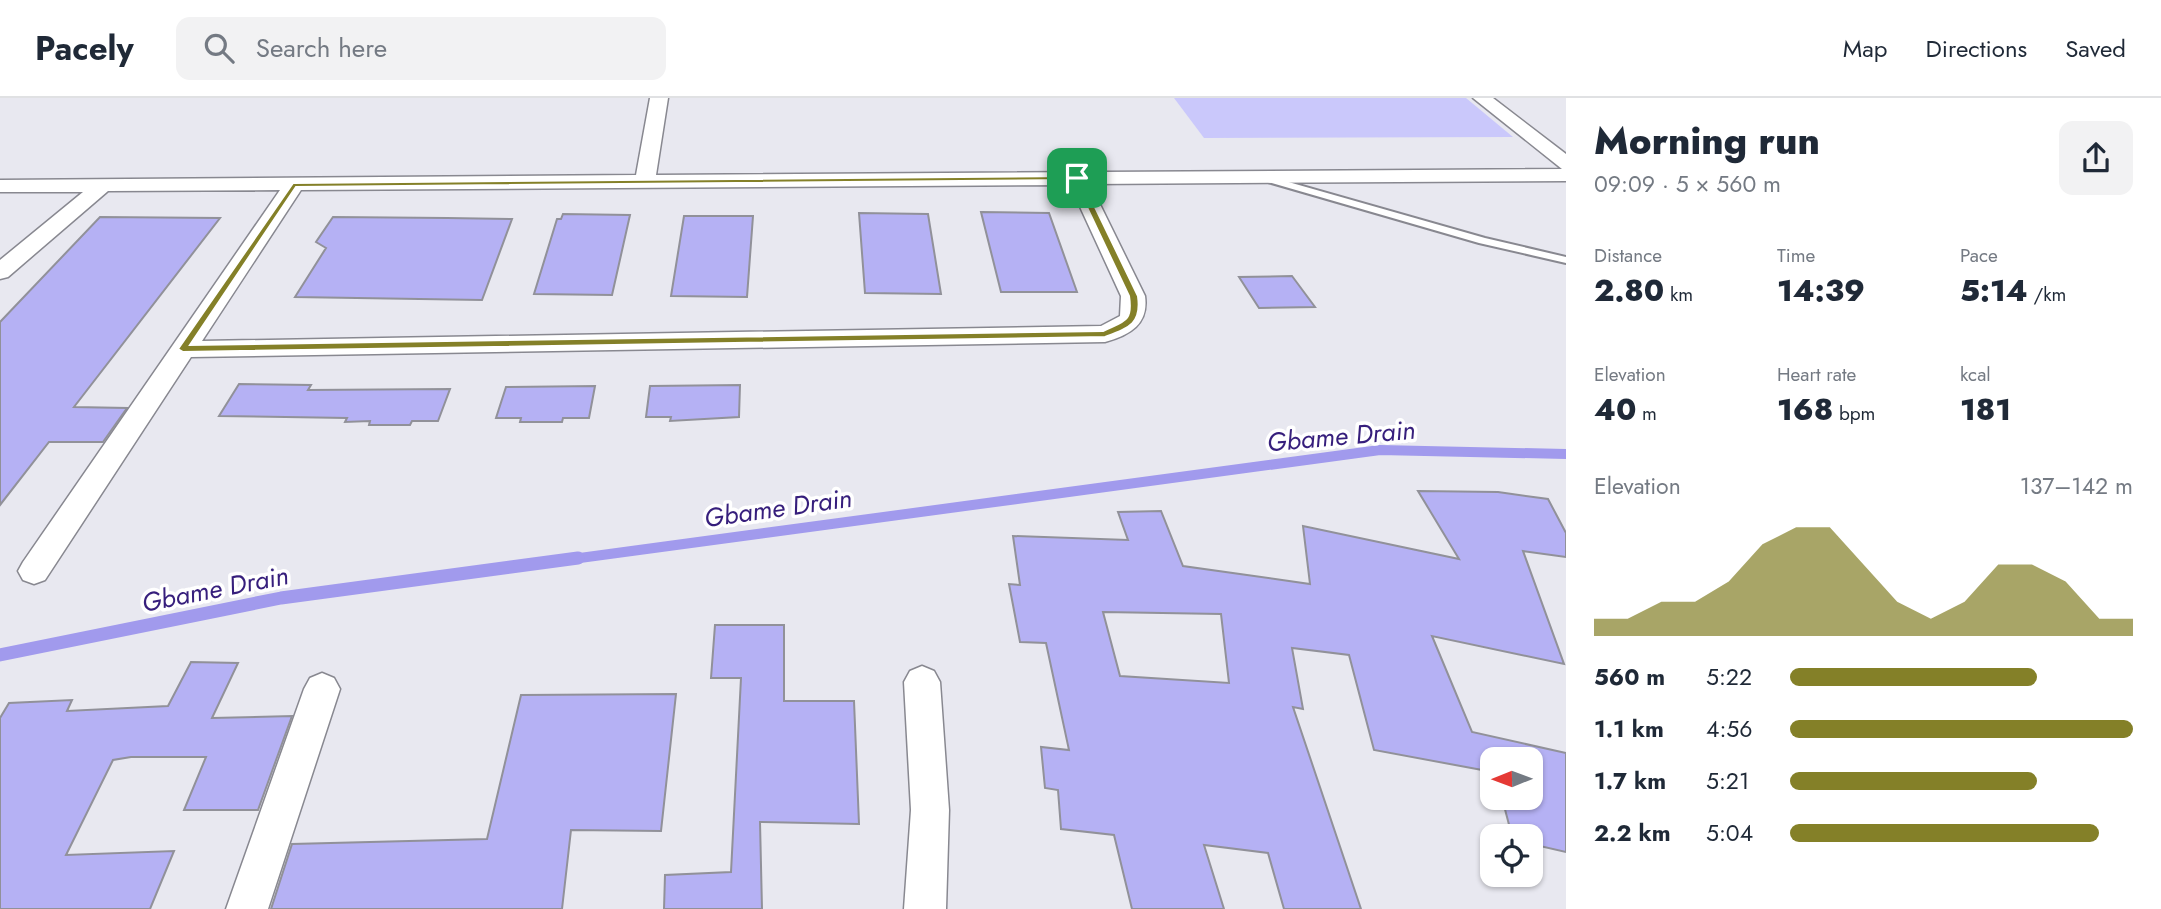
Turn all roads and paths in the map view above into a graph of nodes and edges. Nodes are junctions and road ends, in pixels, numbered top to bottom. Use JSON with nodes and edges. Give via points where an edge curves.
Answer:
{"nodes":[{"id":1,"x":659,"y":98,"type":"edge"},
{"id":2,"x":1482,"y":98,"type":"edge"},
{"id":3,"x":1566,"y":164,"type":"edge"},
{"id":4,"x":1566,"y":175,"type":"edge"},
{"id":5,"x":1077,"y":178,"type":"junction"},
{"id":6,"x":1263,"y":178,"type":"junction"},
{"id":7,"x":645,"y":182,"type":"junction"},
{"id":8,"x":103,"y":185,"type":"junction"},
{"id":9,"x":293,"y":185,"type":"junction"},
{"id":10,"x":0,"y":186,"type":"edge"},
{"id":11,"x":1566,"y":260,"type":"edge"},
{"id":12,"x":0,"y":272,"type":"edge"},
{"id":13,"x":183,"y":349,"type":"junction"},
{"id":14,"x":34,"y":571,"type":"dead end"},
{"id":15,"x":922,"y":682,"type":"dead end"},
{"id":16,"x":322,"y":690,"type":"dead end"},
{"id":17,"x":247,"y":909,"type":"edge"},
{"id":18,"x":925,"y":909,"type":"edge"}],
"edges":[{"from":1,"to":7,"type":"street"},
{"from":2,"to":3,"type":"street"},
{"from":4,"to":6,"type":"street"},
{"from":5,"to":6,"type":"street"},
{"from":5,"to":7,"type":"street"},
{"from":5,"to":13,"type":"street","via":[[1133,296],[1136,312],[1132,321],[1105,334]]},
{"from":6,"to":11,"type":"lane"},
{"from":7,"to":9,"type":"street"},
{"from":8,"to":9,"type":"street"},
{"from":8,"to":10,"type":"street"},
{"from":8,"to":12,"type":"street"},
{"from":9,"to":13,"type":"street"},
{"from":13,"to":14,"type":"street"},
{"from":15,"to":18,"type":"street","via":[[930,810]]},
{"from":16,"to":17,"type":"street"}]}
